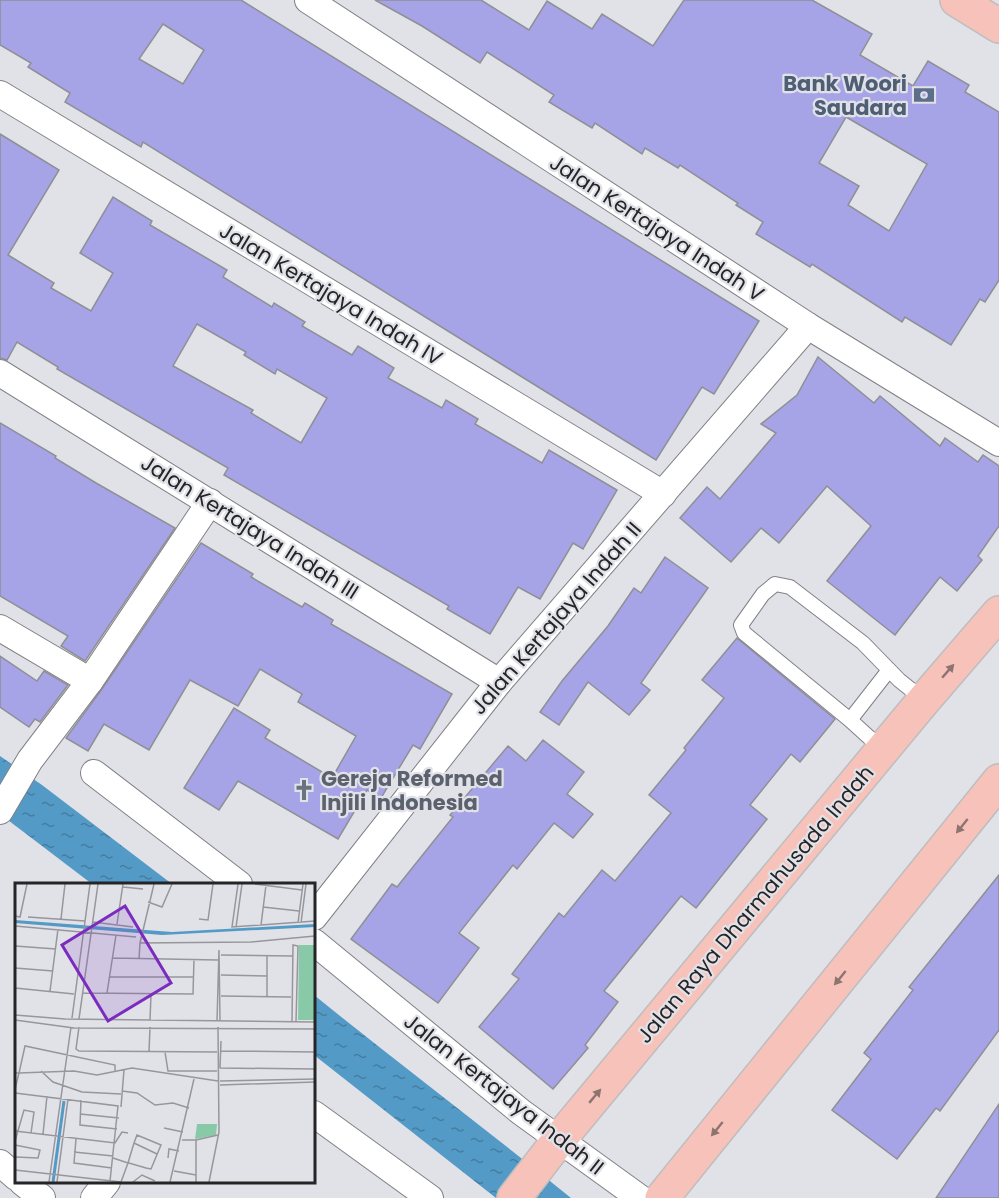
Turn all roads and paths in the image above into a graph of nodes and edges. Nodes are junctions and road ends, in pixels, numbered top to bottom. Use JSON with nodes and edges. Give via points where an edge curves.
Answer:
{"nodes":[{"id":1,"x":957,"y":0,"type":"edge"},
{"id":2,"x":317,"y":2,"type":"edge"},
{"id":3,"x":999,"y":26,"type":"edge"},
{"id":4,"x":0,"y":94,"type":"edge"},
{"id":5,"x":808,"y":326,"type":"junction"},
{"id":6,"x":0,"y":373,"type":"edge"},
{"id":7,"x":999,"y":443,"type":"edge"},
{"id":8,"x":663,"y":494,"type":"junction"},
{"id":9,"x":210,"y":502,"type":"junction"},
{"id":10,"x":999,"y":613,"type":"edge"},
{"id":11,"x":0,"y":628,"type":"edge"},
{"id":12,"x":889,"y":670,"type":"junction"},
{"id":13,"x":90,"y":681,"type":"junction"},
{"id":14,"x":499,"y":682,"type":"junction"},
{"id":15,"x":924,"y":700,"type":"junction"},
{"id":16,"x":850,"y":720,"type":"junction"},
{"id":17,"x":883,"y":750,"type":"junction"},
{"id":18,"x":94,"y":773,"type":"dead end"},
{"id":19,"x":999,"y":781,"type":"edge"},
{"id":20,"x":0,"y":811,"type":"edge"},
{"id":21,"x":236,"y":883,"type":"edge"},
{"id":22,"x":315,"y":916,"type":"edge"},
{"id":23,"x":315,"y":943,"type":"edge"},
{"id":24,"x":315,"y":1115,"type":"edge"},
{"id":25,"x":552,"y":1148,"type":"junction"},
{"id":26,"x":0,"y":1163,"type":"edge"},
{"id":27,"x":15,"y":1176,"type":"edge"},
{"id":28,"x":23,"y":1183,"type":"edge"},
{"id":29,"x":106,"y":1183,"type":"edge"},
{"id":30,"x":42,"y":1198,"type":"edge"},
{"id":31,"x":94,"y":1198,"type":"edge"},
{"id":32,"x":430,"y":1198,"type":"edge"},
{"id":33,"x":514,"y":1198,"type":"edge"},
{"id":34,"x":640,"y":1198,"type":"edge"},
{"id":35,"x":662,"y":1198,"type":"edge"}],
"edges":[{"from":1,"to":3,"type":"main road"},
{"from":2,"to":5,"type":"street","name":"Jalan Kertajaya Indah V"},
{"from":4,"to":8,"type":"street","name":"Jalan Kertajaya Indah IV"},
{"from":5,"to":7,"type":"street","name":"Jalan Kertajaya Indah V"},
{"from":5,"to":8,"type":"street","name":"Jalan Kertajaya Indah II"},
{"from":6,"to":9,"type":"street","name":"Jalan Kertajaya Indah III"},
{"from":8,"to":14,"type":"street","name":"Jalan Kertajaya Indah II"},
{"from":9,"to":13,"type":"street"},
{"from":9,"to":14,"type":"street","name":"Jalan Kertajaya Indah III"},
{"from":15,"to":10,"type":"main road","name":"Jalan Raya Dharmahusada Indah","one_way":true},
{"from":11,"to":13,"type":"street"},
{"from":12,"to":15,"type":"lane"},
{"from":12,"to":16,"type":"lane"},
{"from":12,"to":16,"type":"lane","via":[[863,643],[790,587],[775,584],[763,594],[741,625],[744,633]]},
{"from":13,"to":20,"type":"street","via":[[30,760]]},
{"from":14,"to":22,"type":"street","name":"Jalan Kertajaya Indah II"},
{"from":15,"to":17,"type":"main road","name":"Jalan Raya Dharmahusada Indah"},
{"from":16,"to":17,"type":"lane"},
{"from":25,"to":17,"type":"main road","name":"Jalan Raya Dharmahusada Indah","one_way":true},
{"from":18,"to":21,"type":"street"},
{"from":19,"to":35,"type":"main road","one_way":true},
{"from":23,"to":25,"type":"street","name":"Jalan Kertajaya Indah II"},
{"from":24,"to":32,"type":"street"},
{"from":25,"to":33,"type":"main road","name":"Jalan Raya Dharmahusada Indah"},
{"from":25,"to":34,"type":"street","name":"Jalan Kertajaya Indah II"},
{"from":26,"to":27,"type":"street"},
{"from":28,"to":30,"type":"street"},
{"from":29,"to":31,"type":"street"}]}
